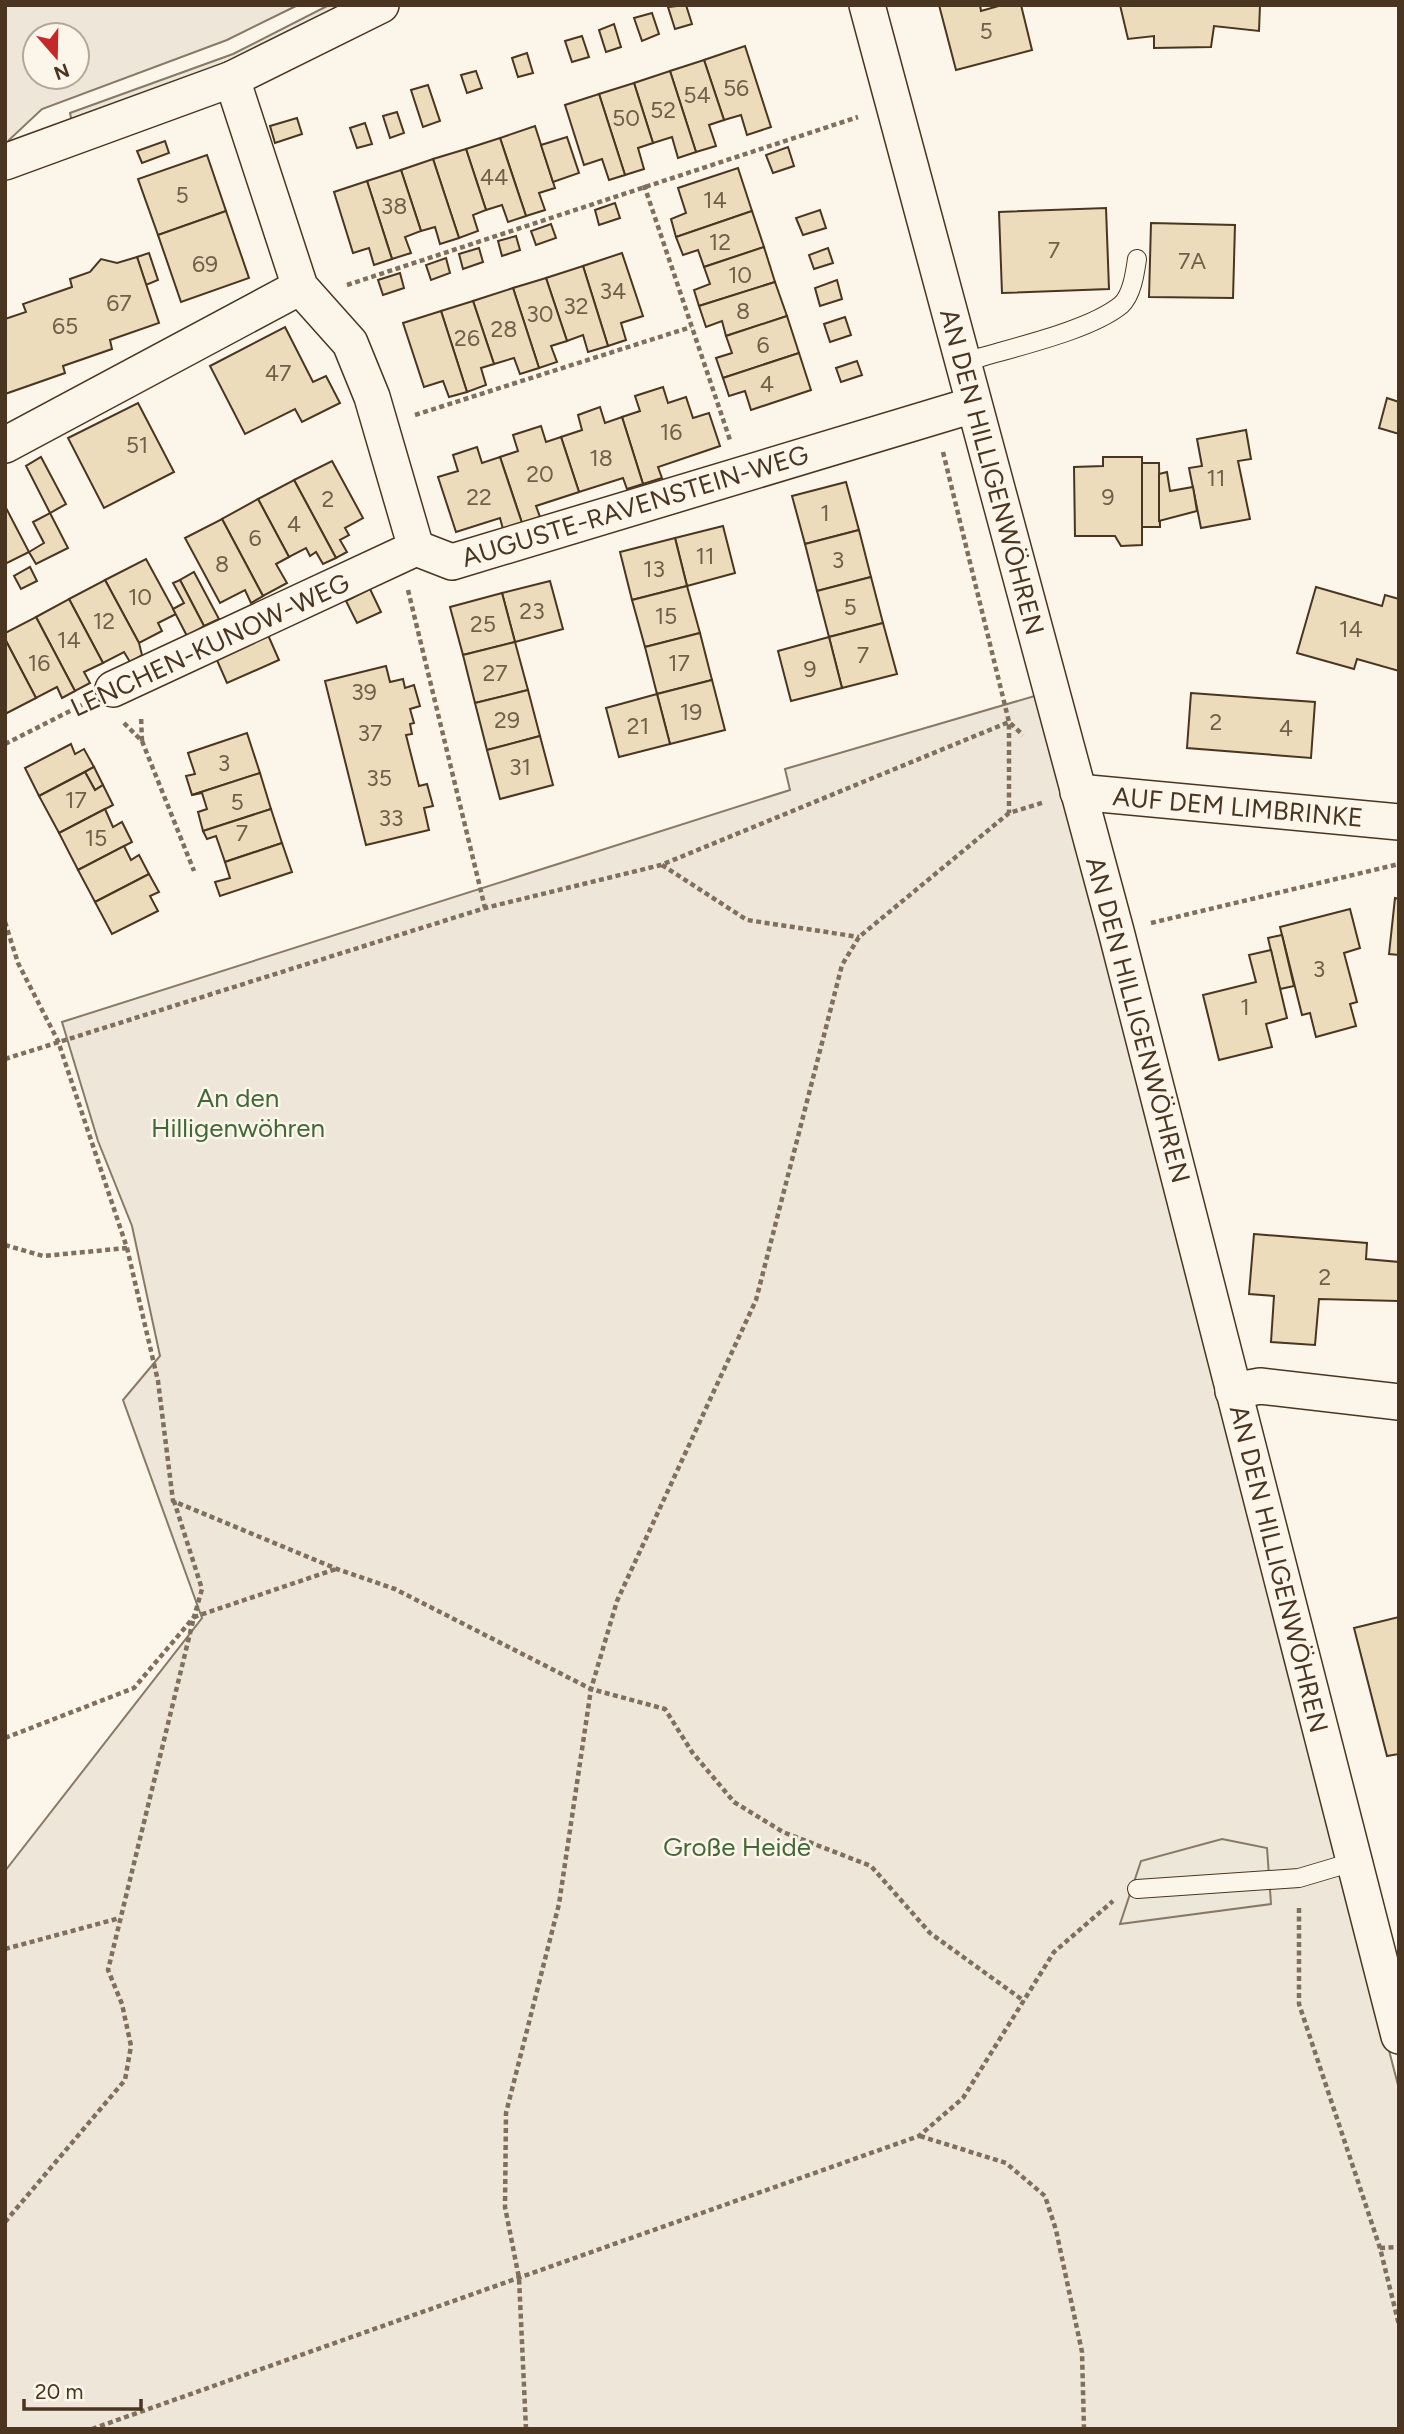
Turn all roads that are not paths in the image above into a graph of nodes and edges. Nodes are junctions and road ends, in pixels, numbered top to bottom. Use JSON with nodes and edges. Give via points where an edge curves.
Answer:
{"nodes":[{"id":1,"x":381,"y":5,"type":"edge"},
{"id":2,"x":867,"y":5,"type":"edge"},
{"id":3,"x":232,"y":79,"type":"junction"},
{"id":4,"x":5,"y":162,"type":"edge"},
{"id":5,"x":1138,"y":259,"type":"dead end"},
{"id":6,"x":305,"y":292,"type":"junction"},
{"id":7,"x":962,"y":363,"type":"junction"},
{"id":8,"x":973,"y":405,"type":"junction"},
{"id":9,"x":5,"y":445,"type":"edge"},
{"id":10,"x":408,"y":552,"type":"junction"},
{"id":11,"x":113,"y":690,"type":"road end"},
{"id":12,"x":1078,"y":792,"type":"junction"},
{"id":13,"x":1399,"y":822,"type":"edge"},
{"id":14,"x":1233,"y":1391,"type":"junction"},
{"id":15,"x":1399,"y":1402,"type":"edge"},
{"id":16,"x":1353,"y":1862,"type":"junction"},
{"id":17,"x":1137,"y":1889,"type":"road end"},
{"id":18,"x":1399,"y":2036,"type":"edge"}],
"edges":[{"from":1,"to":3,"type":"street"},
{"from":2,"to":7,"type":"street","name":"AN DEN HILLIGENWÖHREN"},
{"from":3,"to":4,"type":"street"},
{"from":3,"to":6,"type":"street"},
{"from":5,"to":7,"type":"lane","via":[[1123,303],[1092,321]]},
{"from":6,"to":9,"type":"street"},
{"from":6,"to":10,"type":"street","via":[[350,343],[380,426]]},
{"from":7,"to":8,"type":"street","name":"AN DEN HILLIGENWÖHREN"},
{"from":8,"to":10,"type":"street","name":"AUGUSTE-RAVENSTEIN-WEG","via":[[452,562]]},
{"from":8,"to":12,"type":"street","name":"AN DEN HILLIGENWÖHREN"},
{"from":10,"to":11,"type":"street","name":"LENCHEN-KUNOW-WEG"},
{"from":12,"to":13,"type":"street","name":"AUF DEM LIMBRINKE"},
{"from":12,"to":14,"type":"street","name":"AN DEN HILLIGENWÖHREN"},
{"from":14,"to":15,"type":"street","via":[[1260,1386]]},
{"from":14,"to":16,"type":"street","name":"AN DEN HILLIGENWÖHREN"},
{"from":16,"to":17,"type":"lane","via":[[1299,1878]]},
{"from":16,"to":18,"type":"street","name":"AN DEN HILLIGENWÖHREN"}]}
